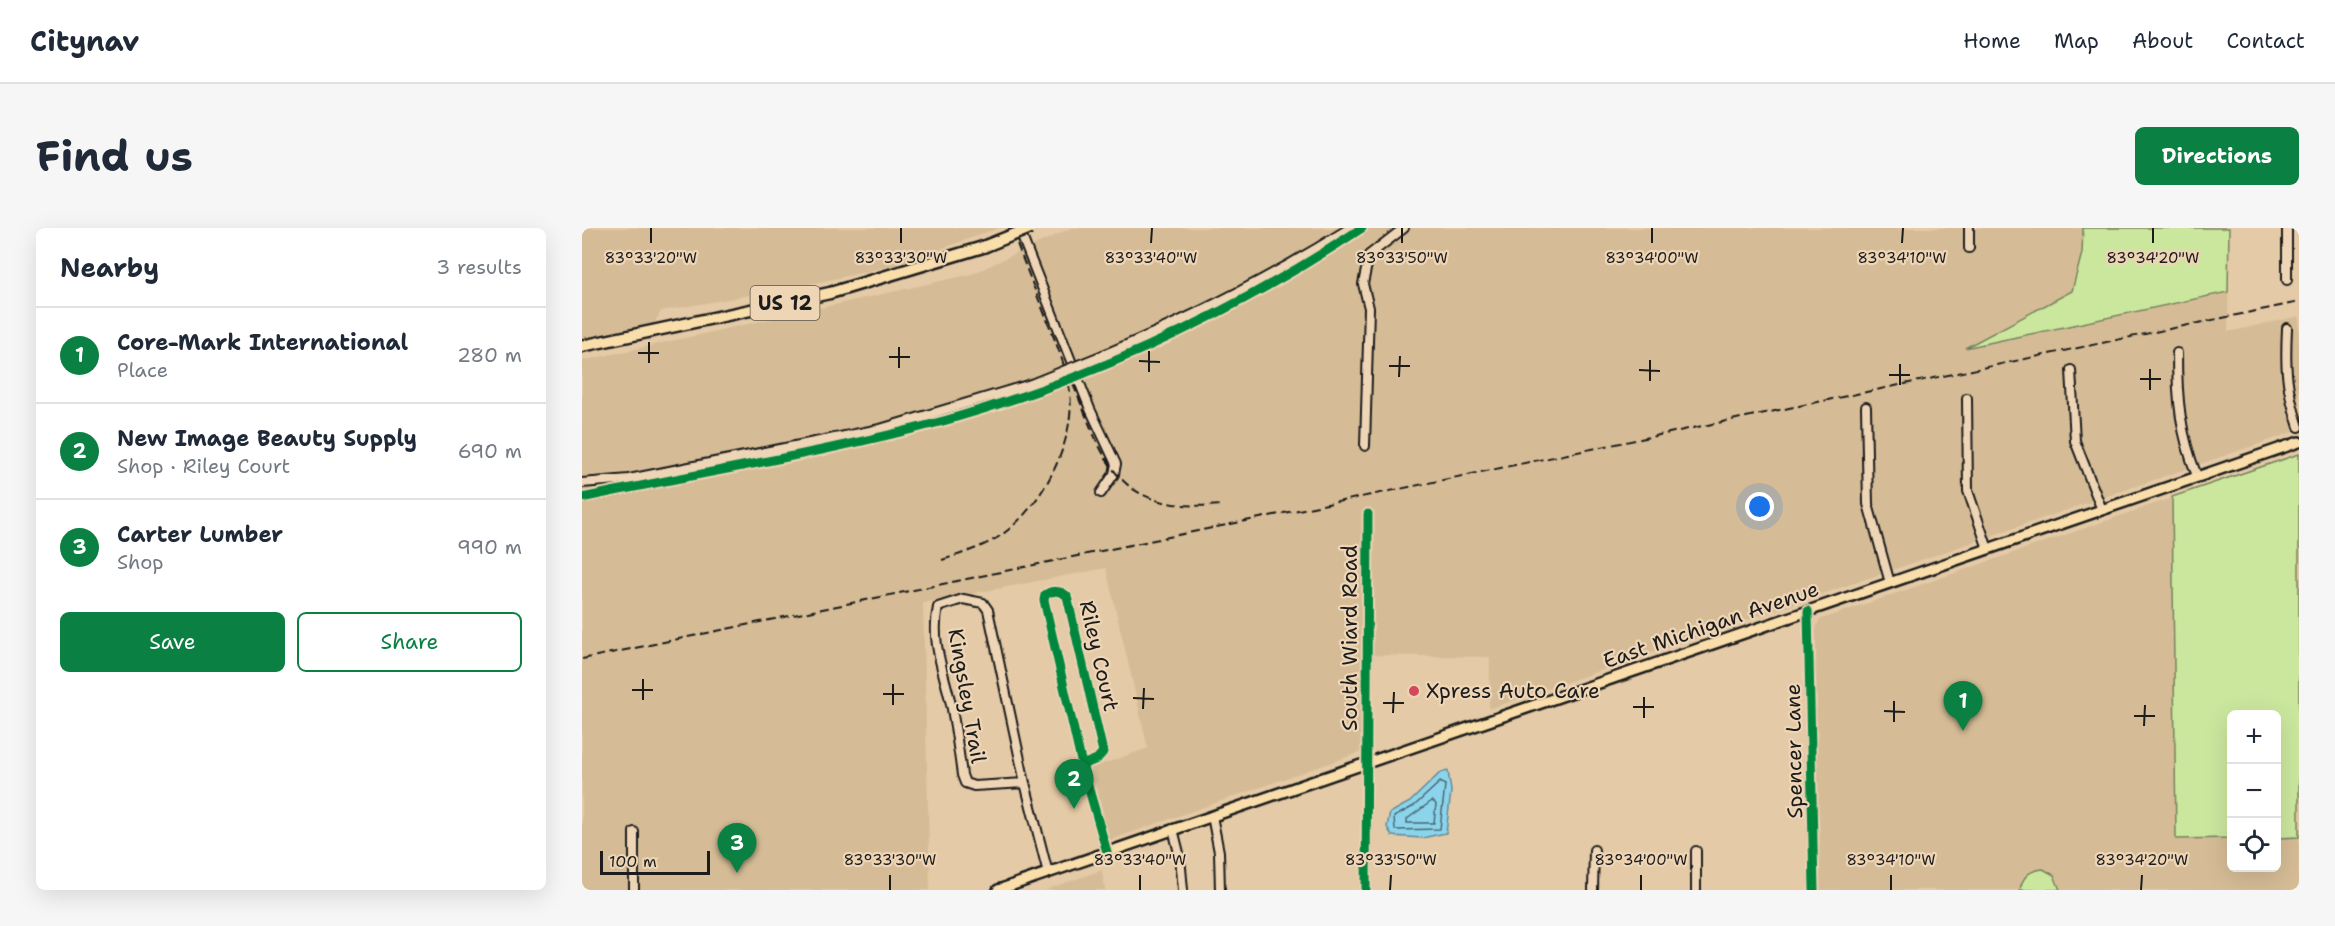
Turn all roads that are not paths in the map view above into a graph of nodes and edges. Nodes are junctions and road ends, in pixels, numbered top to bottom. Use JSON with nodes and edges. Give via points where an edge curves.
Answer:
{"nodes":[{"id":1,"x":1018,"y":228,"type":"edge"},
{"id":2,"x":1030,"y":228,"type":"edge"},
{"id":3,"x":1350,"y":228,"type":"edge"},
{"id":4,"x":1362,"y":228,"type":"edge"},
{"id":5,"x":1404,"y":228,"type":"edge"},
{"id":6,"x":1969,"y":228,"type":"edge"},
{"id":7,"x":2287,"y":228,"type":"edge"},
{"id":8,"x":1969,"y":248,"type":"dead end"},
{"id":9,"x":2287,"y":280,"type":"dead end"},
{"id":10,"x":2287,"y":328,"type":"dead end"},
{"id":11,"x":582,"y":346,"type":"edge"},
{"id":12,"x":2177,"y":353,"type":"dead end"},
{"id":13,"x":2071,"y":370,"type":"dead end"},
{"id":14,"x":1032,"y":388,"type":"junction"},
{"id":15,"x":1967,"y":398,"type":"dead end"},
{"id":16,"x":1866,"y":407,"type":"dead end"},
{"id":17,"x":2299,"y":427,"type":"edge"},
{"id":18,"x":2299,"y":442,"type":"edge"},
{"id":19,"x":1365,"y":446,"type":"dead end"},
{"id":20,"x":2197,"y":476,"type":"junction"},
{"id":21,"x":582,"y":483,"type":"edge"},
{"id":22,"x":1101,"y":492,"type":"dead end"},
{"id":23,"x":582,"y":498,"type":"edge"},
{"id":24,"x":2102,"y":510,"type":"junction"},
{"id":25,"x":1368,"y":514,"type":"dead end"},
{"id":26,"x":1988,"y":549,"type":"junction"},
{"id":27,"x":1890,"y":583,"type":"junction"},
{"id":28,"x":1808,"y":611,"type":"junction"},
{"id":29,"x":1366,"y":762,"type":"junction"},
{"id":30,"x":1082,"y":765,"type":"junction"},
{"id":31,"x":1025,"y":783,"type":"junction"},
{"id":32,"x":1212,"y":816,"type":"junction"},
{"id":33,"x":1173,"y":829,"type":"junction"},
{"id":34,"x":634,"y":832,"type":"dead end"},
{"id":35,"x":1594,"y":850,"type":"dead end"},
{"id":36,"x":1696,"y":851,"type":"dead end"},
{"id":37,"x":1107,"y":852,"type":"junction"},
{"id":38,"x":1047,"y":873,"type":"junction"},
{"id":39,"x":634,"y":890,"type":"edge"},
{"id":40,"x":998,"y":890,"type":"edge"},
{"id":41,"x":1183,"y":890,"type":"edge"},
{"id":42,"x":1214,"y":890,"type":"edge"},
{"id":43,"x":1220,"y":890,"type":"edge"},
{"id":44,"x":1366,"y":890,"type":"edge"},
{"id":45,"x":1593,"y":890,"type":"edge"},
{"id":46,"x":1696,"y":890,"type":"edge"},
{"id":47,"x":1814,"y":890,"type":"edge"}],
"edges":[{"from":1,"to":22,"type":"street","via":[[1116,464]]},
{"from":2,"to":11,"type":"highway","name":"US 12","number":"US 12","bridge":true,"via":[[983,247],[830,293]]},
{"from":3,"to":14,"type":"street","bridge":true,"via":[[1242,292]]},
{"from":4,"to":14,"type":"street","bridge":true,"via":[[1252,294],[1106,364]]},
{"from":5,"to":19,"type":"street","via":[[1370,255],[1364,284],[1369,308]]},
{"from":6,"to":8,"type":"street"},
{"from":7,"to":9,"type":"street"},
{"from":10,"to":17,"type":"street","via":[[2285,374]]},
{"from":12,"to":20,"type":"street","via":[[2176,400]]},
{"from":13,"to":24,"type":"street","via":[[2075,441]]},
{"from":14,"to":21,"type":"street","via":[[880,429],[628,479]]},
{"from":14,"to":23,"type":"street","via":[[948,419],[876,438]]},
{"from":15,"to":26,"type":"street","via":[[1968,491]]},
{"from":16,"to":27,"type":"street","via":[[1868,504]]},
{"from":18,"to":20,"type":"main road","name":"East Michigan Avenue"},
{"from":20,"to":24,"type":"main road","name":"East Michigan Avenue"},
{"from":24,"to":26,"type":"main road","name":"East Michigan Avenue"},
{"from":25,"to":29,"type":"street","name":"South Wiard Road"},
{"from":26,"to":27,"type":"main road","name":"East Michigan Avenue"},
{"from":27,"to":28,"type":"main road","name":"East Michigan Avenue"},
{"from":28,"to":29,"type":"main road","name":"East Michigan Avenue"},
{"from":28,"to":47,"type":"street","name":"Spencer Lane"},
{"from":29,"to":32,"type":"main road","name":"East Michigan Avenue"},
{"from":29,"to":44,"type":"street","name":"South Wiard Road"},
{"from":30,"to":30,"type":"street","name":"Riley Court","via":[[1044,600],[1053,591],[1067,596],[1103,752]]},
{"from":30,"to":37,"type":"street","name":"Riley Court"},
{"from":31,"to":31,"type":"street","name":"Kingsley Trail","via":[[988,610],[977,600],[942,604],[938,607],[935,630],[937,651],[965,783]]},
{"from":31,"to":38,"type":"street","name":"Kingsley Trail"},
{"from":32,"to":33,"type":"main road","name":"East Michigan Avenue"},
{"from":32,"to":43,"type":"street","via":[[1219,852]]},
{"from":33,"to":37,"type":"main road","name":"East Michigan Avenue"},
{"from":33,"to":41,"type":"street"},
{"from":34,"to":39,"type":"street"},
{"from":35,"to":45,"type":"street"},
{"from":36,"to":46,"type":"street"},
{"from":37,"to":38,"type":"main road","name":"East Michigan Avenue"},
{"from":38,"to":40,"type":"main road","name":"East Michigan Avenue"},
{"from":42,"to":43,"type":"street"}]}
